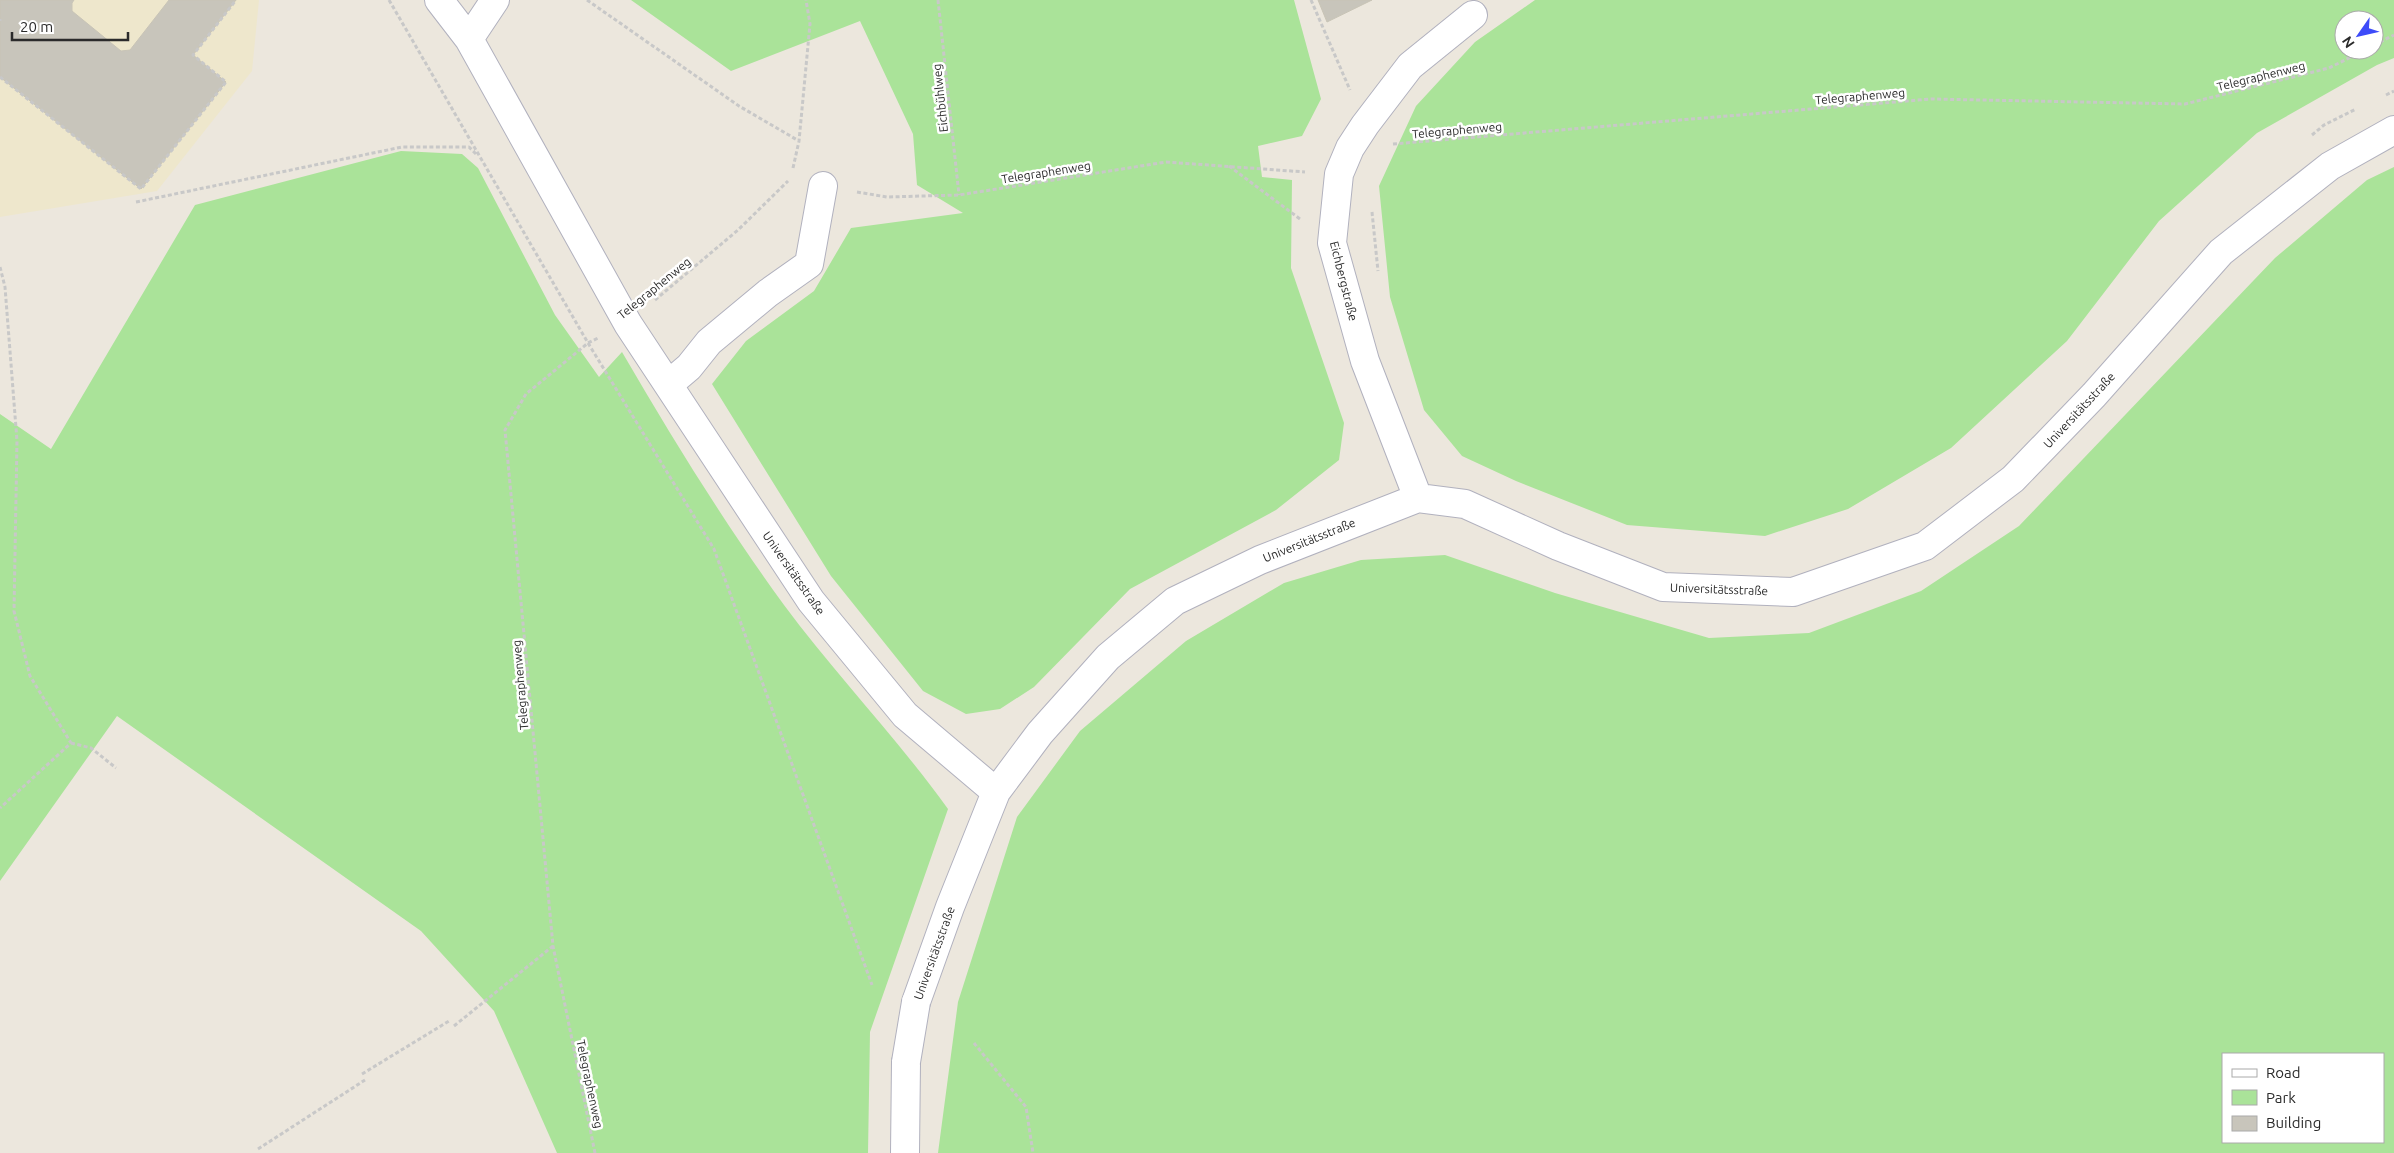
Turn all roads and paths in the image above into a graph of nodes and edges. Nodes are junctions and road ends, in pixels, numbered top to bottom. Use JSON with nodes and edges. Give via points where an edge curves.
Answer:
{"nodes":[{"id":1,"x":236,"y":0,"type":"edge"},
{"id":2,"x":389,"y":0,"type":"edge"},
{"id":3,"x":439,"y":0,"type":"edge"},
{"id":4,"x":495,"y":0,"type":"edge"},
{"id":5,"x":587,"y":0,"type":"edge"},
{"id":6,"x":806,"y":0,"type":"edge"},
{"id":7,"x":938,"y":0,"type":"edge"},
{"id":8,"x":1311,"y":0,"type":"edge"},
{"id":9,"x":1473,"y":15,"type":"dead end"},
{"id":10,"x":469,"y":39,"type":"junction"},
{"id":11,"x":2345,"y":60,"type":"edge"},
{"id":12,"x":0,"y":77,"type":"edge"},
{"id":13,"x":2394,"y":91,"type":"edge"},
{"id":14,"x":2385,"y":95,"type":"dead end"},
{"id":15,"x":2359,"y":108,"type":"dead end"},
{"id":16,"x":1365,"y":125,"type":"junction"},
{"id":17,"x":2394,"y":130,"type":"edge"},
{"id":18,"x":2309,"y":137,"type":"dead end"},
{"id":19,"x":800,"y":141,"type":"junction"},
{"id":20,"x":1350,"y":148,"type":"junction"},
{"id":21,"x":480,"y":158,"type":"junction"},
{"id":22,"x":1228,"y":166,"type":"junction"},
{"id":23,"x":1339,"y":174,"type":"junction"},
{"id":24,"x":790,"y":178,"type":"junction"},
{"id":25,"x":823,"y":186,"type":"junction"},
{"id":26,"x":959,"y":194,"type":"junction"},
{"id":27,"x":136,"y":202,"type":"dead end"},
{"id":28,"x":1372,"y":210,"type":"dead end"},
{"id":29,"x":1332,"y":243,"type":"junction"},
{"id":30,"x":0,"y":267,"type":"edge"},
{"id":31,"x":1378,"y":278,"type":"dead end"},
{"id":32,"x":628,"y":324,"type":"junction"},
{"id":33,"x":588,"y":343,"type":"junction"},
{"id":34,"x":669,"y":384,"type":"junction"},
{"id":35,"x":1418,"y":498,"type":"junction"},
{"id":36,"x":71,"y":743,"type":"junction"},
{"id":37,"x":116,"y":768,"type":"dead end"},
{"id":38,"x":996,"y":792,"type":"junction"},
{"id":39,"x":0,"y":808,"type":"edge"},
{"id":40,"x":553,"y":946,"type":"junction"},
{"id":41,"x":872,"y":985,"type":"dead end"},
{"id":42,"x":449,"y":1021,"type":"dead end"},
{"id":43,"x":454,"y":1026,"type":"dead end"},
{"id":44,"x":974,"y":1043,"type":"dead end"},
{"id":45,"x":362,"y":1074,"type":"dead end"},
{"id":46,"x":365,"y":1080,"type":"dead end"},
{"id":47,"x":258,"y":1149,"type":"dead end"},
{"id":48,"x":595,"y":1153,"type":"edge"},
{"id":49,"x":905,"y":1153,"type":"edge"},
{"id":50,"x":1033,"y":1153,"type":"edge"}],
"edges":[{"from":1,"to":12,"type":"path","via":[[193,55],[226,82],[141,190]]},
{"from":2,"to":21,"type":"path"},
{"from":3,"to":10,"type":"street","name":"Universitätsstraße"},
{"from":4,"to":10,"type":"street"},
{"from":5,"to":19,"type":"path","via":[[740,106]]},
{"from":6,"to":19,"type":"path","via":[[810,24]]},
{"from":7,"to":26,"type":"path","name":"Eichbühlweg"},
{"from":8,"to":16,"type":"path"},
{"from":9,"to":16,"type":"street","name":"Eichbergstraße","via":[[1410,66]]},
{"from":10,"to":32,"type":"street","name":"Universitätsstraße"},
{"from":11,"to":20,"type":"path","name":"Telegraphenweg","via":[[2329,68],[2185,104],[1931,99]]},
{"from":13,"to":14,"type":"path"},
{"from":15,"to":18,"type":"path","via":[[2324,125]]},
{"from":16,"to":20,"type":"street","name":"Eichbergstraße"},
{"from":17,"to":35,"type":"street","name":"Universitätsstraße","via":[[2330,166],[2221,252],[2094,395],[2013,479],[1925,546],[1793,592],[1663,587],[1558,546],[1465,504]]},
{"from":19,"to":24,"type":"path"},
{"from":20,"to":23,"type":"street","name":"Eichbergstraße"},
{"from":21,"to":27,"type":"path","via":[[469,147],[402,147]]},
{"from":21,"to":33,"type":"path"},
{"from":22,"to":23,"type":"path","name":"Telegraphenweg"},
{"from":22,"to":26,"type":"path","name":"Telegraphenweg","via":[[1166,162]]},
{"from":22,"to":29,"type":"path"},
{"from":23,"to":29,"type":"street","name":"Eichbergstraße"},
{"from":24,"to":25,"type":"path","name":"Telegraphenweg"},
{"from":24,"to":32,"type":"path","name":"Telegraphenweg","via":[[738,230]]},
{"from":25,"to":26,"type":"path","name":"Telegraphenweg","via":[[887,197]]},
{"from":25,"to":34,"type":"street","via":[[809,264],[708,342],[689,368]]},
{"from":28,"to":31,"type":"path"},
{"from":29,"to":35,"type":"street","name":"Eichbergstraße","via":[[1365,361]]},
{"from":30,"to":36,"type":"path","via":[[5,287],[17,441],[14,611],[30,676]]},
{"from":32,"to":33,"type":"path","name":"Telegraphenweg"},
{"from":32,"to":34,"type":"street","name":"Universitätsstraße"},
{"from":33,"to":40,"type":"path","name":"Telegraphenweg","via":[[526,394],[505,430]]},
{"from":33,"to":41,"type":"path","via":[[714,549]]},
{"from":34,"to":38,"type":"street","name":"Universitätsstraße","via":[[811,601],[905,715]]},
{"from":35,"to":38,"type":"street","name":"Universitätsstraße","via":[[1260,560],[1175,601],[1108,657],[1040,733]]},
{"from":36,"to":37,"type":"path","via":[[91,748]]},
{"from":36,"to":39,"type":"path"},
{"from":38,"to":49,"type":"street","name":"Universitätsstraße","bridge":true,"via":[[916,1002],[906,1062]]},
{"from":40,"to":43,"type":"path"},
{"from":40,"to":48,"type":"path","name":"Telegraphenweg"},
{"from":42,"to":45,"type":"path"},
{"from":44,"to":50,"type":"path","via":[[1026,1106]]},
{"from":46,"to":47,"type":"path"}]}
